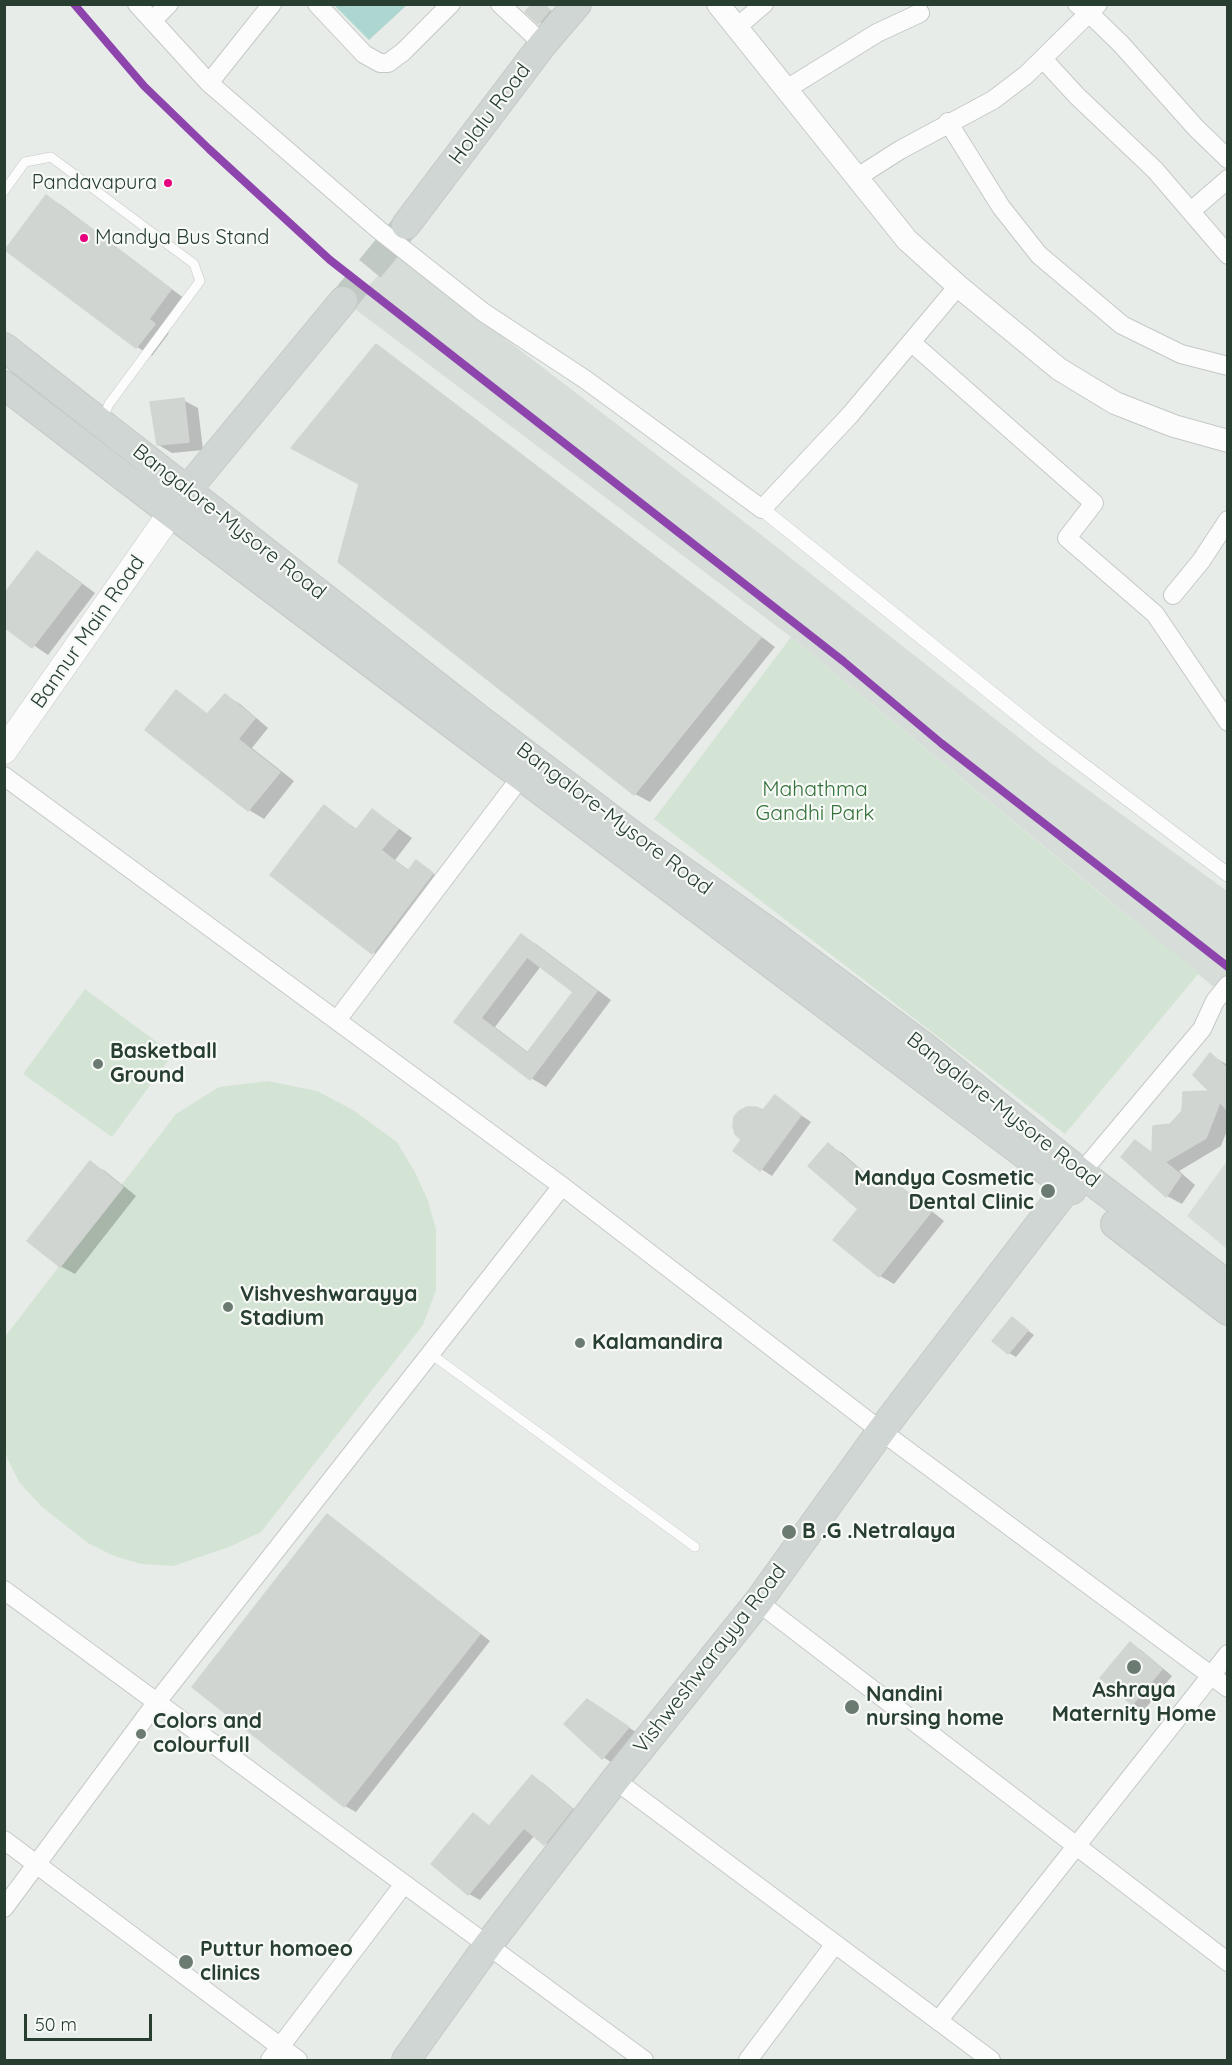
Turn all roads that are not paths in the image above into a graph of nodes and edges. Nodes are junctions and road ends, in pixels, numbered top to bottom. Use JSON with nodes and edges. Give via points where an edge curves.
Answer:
{"nodes":[{"id":1,"x":137,"y":4,"type":"edge"},
{"id":2,"x":169,"y":4,"type":"edge"},
{"id":3,"x":272,"y":4,"type":"edge"},
{"id":4,"x":317,"y":4,"type":"edge"},
{"id":5,"x":451,"y":4,"type":"edge"},
{"id":6,"x":500,"y":4,"type":"edge"},
{"id":7,"x":577,"y":4,"type":"edge"},
{"id":8,"x":718,"y":4,"type":"edge"},
{"id":9,"x":764,"y":4,"type":"edge"},
{"id":10,"x":1088,"y":7,"type":"edge"},
{"id":11,"x":920,"y":14,"type":"dead end"},
{"id":12,"x":152,"y":21,"type":"junction"},
{"id":13,"x":736,"y":28,"type":"junction"},
{"id":14,"x":543,"y":44,"type":"junction"},
{"id":15,"x":1042,"y":59,"type":"junction"},
{"id":16,"x":209,"y":83,"type":"junction"},
{"id":17,"x":785,"y":90,"type":"junction"},
{"id":18,"x":948,"y":122,"type":"junction"},
{"id":19,"x":1227,"y":158,"type":"edge"},
{"id":20,"x":856,"y":178,"type":"junction"},
{"id":21,"x":1227,"y":179,"type":"edge"},
{"id":22,"x":4,"y":191,"type":"edge"},
{"id":23,"x":1191,"y":211,"type":"junction"},
{"id":24,"x":406,"y":225,"type":"tunnel mouth"},
{"id":25,"x":1227,"y":255,"type":"edge"},
{"id":26,"x":958,"y":286,"type":"junction"},
{"id":27,"x":343,"y":301,"type":"tunnel mouth"},
{"id":28,"x":911,"y":342,"type":"junction"},
{"id":29,"x":4,"y":347,"type":"edge"},
{"id":30,"x":1227,"y":366,"type":"edge"},
{"id":31,"x":4,"y":385,"type":"edge"},
{"id":32,"x":102,"y":422,"type":"junction"},
{"id":33,"x":1227,"y":441,"type":"edge"},
{"id":34,"x":188,"y":490,"type":"junction"},
{"id":35,"x":762,"y":509,"type":"junction"},
{"id":36,"x":171,"y":513,"type":"junction"},
{"id":37,"x":1227,"y":520,"type":"edge"},
{"id":38,"x":1173,"y":595,"type":"dead end"},
{"id":39,"x":1227,"y":722,"type":"edge"},
{"id":40,"x":4,"y":751,"type":"edge"},
{"id":41,"x":4,"y":776,"type":"edge"},
{"id":42,"x":521,"y":777,"type":"junction"},
{"id":43,"x":1227,"y":875,"type":"edge"},
{"id":44,"x":1227,"y":985,"type":"edge"},
{"id":45,"x":337,"y":1020,"type":"junction"},
{"id":46,"x":1074,"y":1180,"type":"junction"},
{"id":47,"x":562,"y":1186,"type":"junction"},
{"id":48,"x":1227,"y":1285,"type":"edge"},
{"id":49,"x":1227,"y":1311,"type":"edge"},
{"id":50,"x":431,"y":1354,"type":"junction"},
{"id":51,"x":881,"y":1431,"type":"junction"},
{"id":52,"x":695,"y":1547,"type":"dead end"},
{"id":53,"x":4,"y":1590,"type":"edge"},
{"id":54,"x":758,"y":1602,"type":"junction"},
{"id":55,"x":1227,"y":1654,"type":"edge"},
{"id":56,"x":1210,"y":1675,"type":"junction"},
{"id":57,"x":1227,"y":1688,"type":"edge"},
{"id":58,"x":156,"y":1703,"type":"junction"},
{"id":59,"x":615,"y":1780,"type":"junction"},
{"id":60,"x":4,"y":1840,"type":"edge"},
{"id":61,"x":1075,"y":1846,"type":"junction"},
{"id":62,"x":38,"y":1864,"type":"junction"},
{"id":63,"x":404,"y":1884,"type":"junction"},
{"id":64,"x":4,"y":1908,"type":"edge"},
{"id":65,"x":835,"y":1944,"type":"junction"},
{"id":66,"x":488,"y":1946,"type":"junction"},
{"id":67,"x":1227,"y":1962,"type":"edge"},
{"id":68,"x":938,"y":2021,"type":"junction"},
{"id":69,"x":276,"y":2054,"type":"edge"},
{"id":70,"x":298,"y":2061,"type":"edge"},
{"id":71,"x":406,"y":2061,"type":"edge"},
{"id":72,"x":644,"y":2061,"type":"edge"},
{"id":73,"x":748,"y":2061,"type":"edge"},
{"id":74,"x":991,"y":2061,"type":"edge"}],
"edges":[{"from":1,"to":12,"type":"street"},
{"from":2,"to":12,"type":"street"},
{"from":3,"to":16,"type":"street"},
{"from":4,"to":5,"type":"street","via":[[364,54],[388,63]]},
{"from":6,"to":14,"type":"street"},
{"from":7,"to":14,"type":"main road","name":"Holalu Road"},
{"from":8,"to":13,"type":"street"},
{"from":9,"to":13,"type":"street"},
{"from":10,"to":15,"type":"street"},
{"from":10,"to":19,"type":"street"},
{"from":11,"to":17,"type":"street","via":[[877,33]]},
{"from":12,"to":16,"type":"street"},
{"from":13,"to":17,"type":"street"},
{"from":14,"to":24,"type":"main road","name":"Holalu Road"},
{"from":15,"to":18,"type":"street","via":[[993,100]]},
{"from":15,"to":23,"type":"street"},
{"from":16,"to":35,"type":"street","via":[[379,230],[483,312],[586,380]]},
{"from":17,"to":20,"type":"street"},
{"from":18,"to":20,"type":"street"},
{"from":18,"to":30,"type":"street","via":[[1001,207],[1039,255],[1122,325],[1181,354]]},
{"from":20,"to":26,"type":"street","via":[[908,240]]},
{"from":21,"to":23,"type":"street"},
{"from":22,"to":32,"type":"lane","via":[[25,162],[51,157],[194,264],[200,281],[109,404]]},
{"from":23,"to":25,"type":"street"},
{"from":26,"to":28,"type":"street"},
{"from":26,"to":33,"type":"street","via":[[1059,369],[1116,403]]},
{"from":27,"to":34,"type":"main road"},
{"from":28,"to":35,"type":"street","via":[[850,415]]},
{"from":28,"to":39,"type":"street","via":[[1094,503],[1067,538],[1155,614]]},
{"from":29,"to":32,"type":"main road","name":"Bangalore-Mysore Road"},
{"from":31,"to":36,"type":"main road","name":"Bangalore-Mysore Road"},
{"from":32,"to":34,"type":"main road","name":"Bangalore-Mysore Road"},
{"from":34,"to":36,"type":"main road"},
{"from":34,"to":46,"type":"main road","name":"Bangalore-Mysore Road","via":[[639,840],[922,1045]]},
{"from":35,"to":43,"type":"street","via":[[1046,737]]},
{"from":36,"to":40,"type":"main road","name":"Bannur Main Road"},
{"from":36,"to":42,"type":"main road","name":"Bangalore-Mysore Road"},
{"from":37,"to":38,"type":"street"},
{"from":41,"to":45,"type":"street"},
{"from":42,"to":45,"type":"street"},
{"from":42,"to":46,"type":"main road","name":"Bangalore-Mysore Road"},
{"from":44,"to":46,"type":"street","via":[[1202,1029]]},
{"from":45,"to":47,"type":"street"},
{"from":46,"to":48,"type":"main road","name":"Bangalore-Mysore Road"},
{"from":46,"to":49,"type":"main road","name":"Bangalore-Mysore Road"},
{"from":46,"to":51,"type":"main road","name":"Vishweshwarayya Road"},
{"from":47,"to":50,"type":"street"},
{"from":47,"to":51,"type":"street"},
{"from":50,"to":52,"type":"lane"},
{"from":50,"to":58,"type":"street"},
{"from":51,"to":54,"type":"main road","name":"Vishweshwarayya Road"},
{"from":51,"to":56,"type":"street"},
{"from":53,"to":58,"type":"street"},
{"from":54,"to":59,"type":"main road","name":"Vishweshwarayya Road"},
{"from":54,"to":61,"type":"street"},
{"from":55,"to":56,"type":"street"},
{"from":56,"to":57,"type":"street"},
{"from":56,"to":61,"type":"street"},
{"from":58,"to":62,"type":"street"},
{"from":58,"to":63,"type":"street"},
{"from":59,"to":65,"type":"street"},
{"from":59,"to":66,"type":"main road","name":"Vishweshwarayya Road"},
{"from":60,"to":62,"type":"street"},
{"from":61,"to":67,"type":"street"},
{"from":61,"to":68,"type":"street"},
{"from":62,"to":64,"type":"street"},
{"from":62,"to":69,"type":"street"},
{"from":63,"to":66,"type":"street"},
{"from":63,"to":69,"type":"street"},
{"from":65,"to":68,"type":"street"},
{"from":65,"to":73,"type":"street"},
{"from":66,"to":71,"type":"main road","name":"Vishweshwarayya Road"},
{"from":66,"to":72,"type":"street"},
{"from":68,"to":74,"type":"street"},
{"from":69,"to":70,"type":"street"}]}
